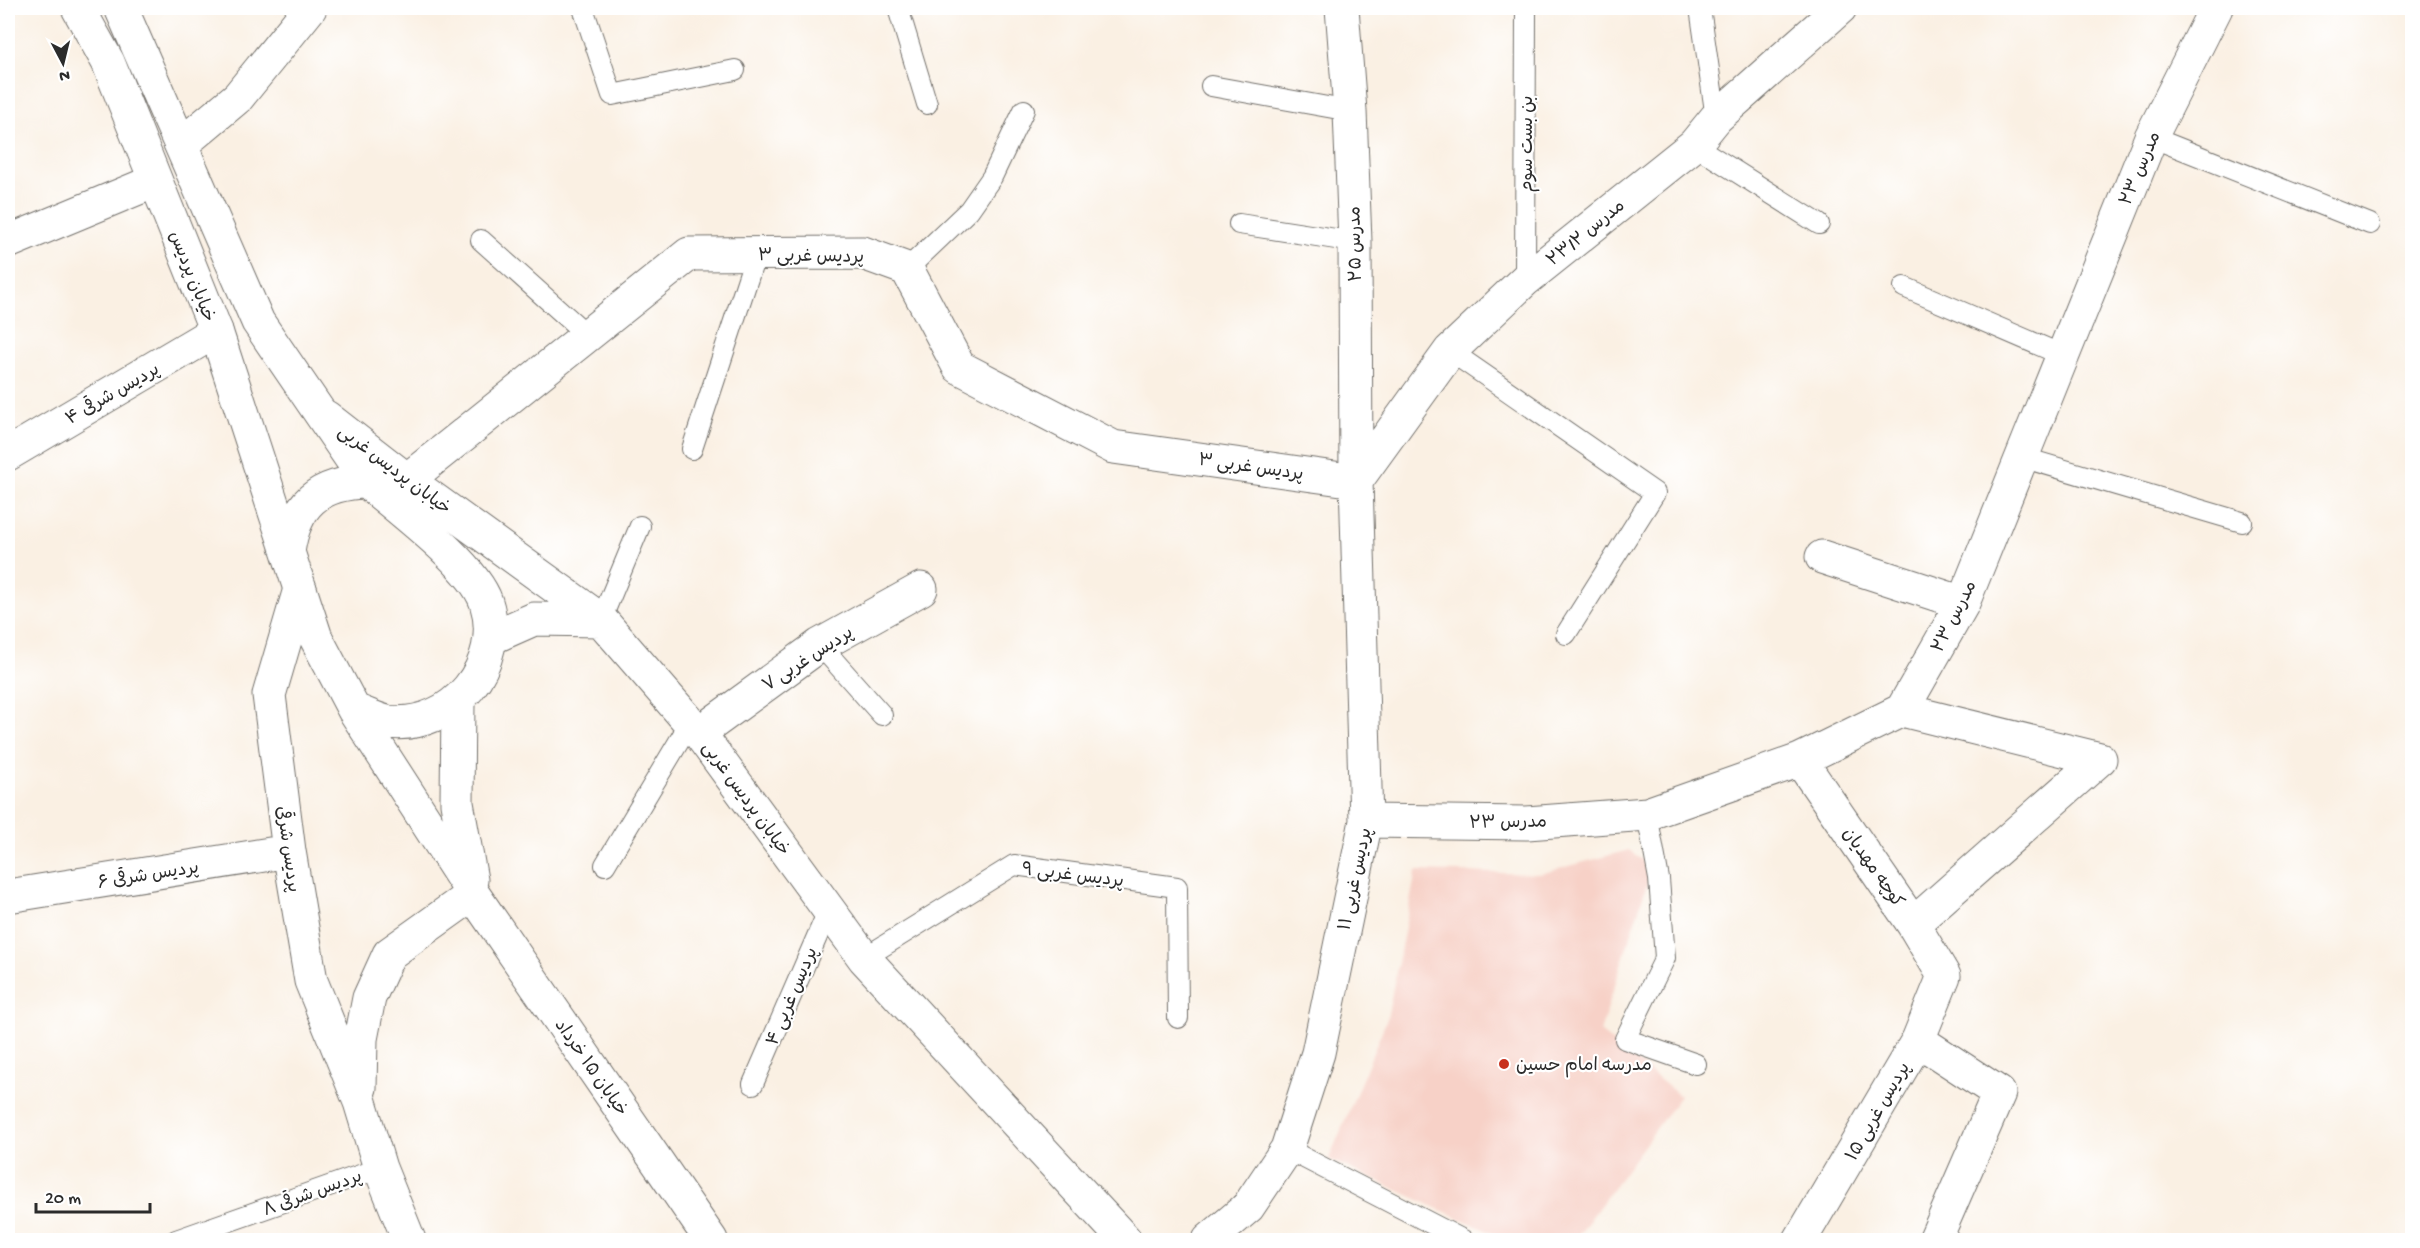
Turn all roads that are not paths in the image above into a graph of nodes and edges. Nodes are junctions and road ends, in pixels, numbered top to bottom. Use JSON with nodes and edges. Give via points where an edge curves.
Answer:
{"nodes":[{"id":1,"x":78,"y":8,"type":"edge"},
{"id":2,"x":121,"y":8,"type":"edge"},
{"id":3,"x":310,"y":8,"type":"edge"},
{"id":4,"x":583,"y":8,"type":"edge"},
{"id":5,"x":898,"y":8,"type":"edge"},
{"id":6,"x":1341,"y":8,"type":"edge"},
{"id":7,"x":1526,"y":8,"type":"edge"},
{"id":8,"x":1700,"y":8,"type":"edge"},
{"id":9,"x":1840,"y":8,"type":"edge"},
{"id":10,"x":2216,"y":8,"type":"edge"},
{"id":11,"x":735,"y":70,"type":"dead end"},
{"id":12,"x":1211,"y":86,"type":"dead end"},
{"id":13,"x":927,"y":104,"type":"dead end"},
{"id":14,"x":1024,"y":110,"type":"dead end"},
{"id":15,"x":1350,"y":111,"type":"junction"},
{"id":16,"x":1716,"y":118,"type":"junction"},
{"id":17,"x":2151,"y":137,"type":"junction"},
{"id":18,"x":182,"y":144,"type":"junction"},
{"id":19,"x":1694,"y":145,"type":"junction"},
{"id":20,"x":155,"y":181,"type":"junction"},
{"id":21,"x":1239,"y":224,"type":"dead end"},
{"id":22,"x":1819,"y":224,"type":"dead end"},
{"id":23,"x":2370,"y":224,"type":"dead end"},
{"id":24,"x":481,"y":240,"type":"dead end"},
{"id":25,"x":1355,"y":242,"type":"junction"},
{"id":26,"x":8,"y":243,"type":"edge"},
{"id":27,"x":756,"y":254,"type":"junction"},
{"id":28,"x":907,"y":268,"type":"junction"},
{"id":29,"x":1525,"y":280,"type":"junction"},
{"id":30,"x":1904,"y":287,"type":"dead end"},
{"id":31,"x":216,"y":331,"type":"junction"},
{"id":32,"x":587,"y":335,"type":"junction"},
{"id":33,"x":1450,"y":351,"type":"junction"},
{"id":34,"x":2062,"y":355,"type":"junction"},
{"id":35,"x":318,"y":410,"type":"junction"},
{"id":36,"x":692,"y":449,"type":"dead end"},
{"id":37,"x":8,"y":454,"type":"edge"},
{"id":38,"x":2021,"y":457,"type":"junction"},
{"id":39,"x":406,"y":480,"type":"junction"},
{"id":40,"x":1356,"y":481,"type":"junction"},
{"id":41,"x":367,"y":482,"type":"junction"},
{"id":42,"x":2242,"y":522,"type":"dead end"},
{"id":43,"x":640,"y":526,"type":"dead end"},
{"id":44,"x":288,"y":552,"type":"junction"},
{"id":45,"x":1822,"y":557,"type":"dead end"},
{"id":46,"x":921,"y":589,"type":"dead end"},
{"id":47,"x":300,"y":590,"type":"junction"},
{"id":48,"x":1963,"y":603,"type":"junction"},
{"id":49,"x":601,"y":620,"type":"junction"},
{"id":50,"x":1566,"y":634,"type":"dead end"},
{"id":51,"x":491,"y":638,"type":"junction"},
{"id":52,"x":820,"y":645,"type":"junction"},
{"id":53,"x":458,"y":702,"type":"junction"},
{"id":54,"x":354,"y":710,"type":"junction"},
{"id":55,"x":1902,"y":710,"type":"junction"},
{"id":56,"x":882,"y":715,"type":"dead end"},
{"id":57,"x":695,"y":728,"type":"junction"},
{"id":58,"x":1800,"y":760,"type":"junction"},
{"id":59,"x":1647,"y":814,"type":"junction"},
{"id":60,"x":1366,"y":821,"type":"junction"},
{"id":61,"x":288,"y":851,"type":"junction"},
{"id":62,"x":605,"y":865,"type":"dead end"},
{"id":63,"x":473,"y":894,"type":"junction"},
{"id":64,"x":8,"y":896,"type":"edge"},
{"id":65,"x":829,"y":909,"type":"junction"},
{"id":66,"x":1913,"y":924,"type":"junction"},
{"id":67,"x":864,"y":958,"type":"junction"},
{"id":68,"x":1944,"y":976,"type":"joint"},
{"id":69,"x":1178,"y":1018,"type":"dead end"},
{"id":70,"x":1918,"y":1040,"type":"junction"},
{"id":71,"x":1696,"y":1064,"type":"dead end"},
{"id":72,"x":753,"y":1084,"type":"dead end"},
{"id":73,"x":360,"y":1102,"type":"junction"},
{"id":74,"x":1287,"y":1149,"type":"junction"},
{"id":75,"x":380,"y":1168,"type":"junction"},
{"id":76,"x":176,"y":1240,"type":"edge"},
{"id":77,"x":409,"y":1240,"type":"edge"},
{"id":78,"x":711,"y":1240,"type":"edge"},
{"id":79,"x":1125,"y":1240,"type":"edge"},
{"id":80,"x":1209,"y":1240,"type":"edge"},
{"id":81,"x":1463,"y":1240,"type":"edge"},
{"id":82,"x":1800,"y":1240,"type":"edge"},
{"id":83,"x":1935,"y":1240,"type":"edge"}],
"edges":[{"from":1,"to":20,"type":"street","name":"خیابان پردیس","via":[[108,63]]},
{"from":2,"to":18,"type":"street"},
{"from":3,"to":18,"type":"street","via":[[238,97]]},
{"from":4,"to":11,"type":"lane","via":[[612,95]]},
{"from":5,"to":13,"type":"lane"},
{"from":6,"to":15,"type":"street","name":"مدرس ۲۵"},
{"from":7,"to":29,"type":"lane","name":"بن بست سوم"},
{"from":8,"to":16,"type":"lane"},
{"from":9,"to":16,"type":"street","name":"مدرس ۲۳/۲"},
{"from":10,"to":17,"type":"street","name":"مدرس ۲۳"},
{"from":12,"to":15,"type":"lane"},
{"from":14,"to":28,"type":"lane","via":[[992,177],[969,210]]},
{"from":15,"to":25,"type":"street","name":"مدرس ۲۵"},
{"from":16,"to":19,"type":"street","name":"مدرس ۲۳/۲"},
{"from":17,"to":23,"type":"lane"},
{"from":17,"to":34,"type":"street","name":"مدرس ۲۳"},
{"from":18,"to":35,"type":"street","via":[[258,322]]},
{"from":19,"to":22,"type":"lane"},
{"from":19,"to":29,"type":"street","name":"مدرس ۲۳/۲"},
{"from":20,"to":26,"type":"street"},
{"from":20,"to":31,"type":"street","name":"خیابان پردیس"},
{"from":21,"to":25,"type":"lane"},
{"from":24,"to":32,"type":"lane"},
{"from":25,"to":40,"type":"street","name":"مدرس ۲۵"},
{"from":27,"to":28,"type":"street","name":"پردیس غربی ۳","via":[[863,253]]},
{"from":27,"to":32,"type":"street","name":"پردیس غربی ۳","via":[[689,254]]},
{"from":27,"to":36,"type":"lane"},
{"from":28,"to":40,"type":"street","name":"پردیس غربی ۳","via":[[959,367],[1113,447]]},
{"from":29,"to":33,"type":"street","name":"مدرس ۲۳/۲"},
{"from":30,"to":34,"type":"lane"},
{"from":31,"to":37,"type":"street","name":"پردیس شرقی ۴"},
{"from":31,"to":44,"type":"street","name":"خیابان پردیس"},
{"from":32,"to":39,"type":"street","name":"پردیس غربی ۳"},
{"from":33,"to":40,"type":"street","name":"مدرس ۲۳/۲"},
{"from":33,"to":50,"type":"lane","via":[[1655,493]]},
{"from":34,"to":38,"type":"street","name":"مدرس ۲۳"},
{"from":35,"to":39,"type":"street","name":"خیابان پردیس غربی"},
{"from":35,"to":41,"type":"street"},
{"from":38,"to":42,"type":"lane"},
{"from":38,"to":48,"type":"street","name":"مدرس ۲۳"},
{"from":39,"to":49,"type":"street","name":"خیابان پردیس غربی"},
{"from":40,"to":60,"type":"street","name":"پردیس غربی ۱۱"},
{"from":41,"to":44,"type":"street","via":[[344,483],[321,492],[303,507],[291,528]]},
{"from":41,"to":51,"type":"street","via":[[467,570],[486,602]]},
{"from":43,"to":49,"type":"lane"},
{"from":44,"to":47,"type":"street","name":"خیابان پردیس"},
{"from":45,"to":48,"type":"street"},
{"from":46,"to":52,"type":"street","name":"پردیس غربی ۷"},
{"from":47,"to":54,"type":"street","name":"خیابان پردیس","via":[[316,638]]},
{"from":47,"to":61,"type":"street","name":"پردیس شرقی","via":[[269,695]]},
{"from":48,"to":55,"type":"street","name":"مدرس ۲۳"},
{"from":49,"to":51,"type":"street","via":[[534,619]]},
{"from":49,"to":57,"type":"street","name":"خیابان پردیس غربی"},
{"from":51,"to":53,"type":"street","via":[[481,673]]},
{"from":52,"to":56,"type":"lane"},
{"from":52,"to":57,"type":"street","name":"پردیس غربی ۷"},
{"from":53,"to":54,"type":"street","via":[[425,718],[388,722]]},
{"from":53,"to":63,"type":"street","via":[[457,803]]},
{"from":54,"to":63,"type":"street","name":"خیابان ۱۵ خرداد"},
{"from":55,"to":58,"type":"street","name":"مدرس ۲۳"},
{"from":55,"to":66,"type":"street","via":[[2100,759]]},
{"from":57,"to":62,"type":"lane"},
{"from":57,"to":65,"type":"street","name":"خیابان پردیس غربی"},
{"from":58,"to":59,"type":"street","name":"مدرس ۲۳"},
{"from":58,"to":66,"type":"street","name":"کوچه مهدیان"},
{"from":59,"to":60,"type":"street","name":"مدرس ۲۳","via":[[1527,823]]},
{"from":59,"to":71,"type":"lane","via":[[1659,879],[1665,958],[1625,1039]]},
{"from":60,"to":74,"type":"street","name":"پردیس غربی ۱۱","via":[[1318,1053]]},
{"from":61,"to":64,"type":"street","name":"پردیس شرقی ۶"},
{"from":61,"to":73,"type":"street","name":"پردیس شرقی","via":[[311,981]]},
{"from":63,"to":73,"type":"street","via":[[389,954],[369,998],[365,1018]]},
{"from":63,"to":78,"type":"street","name":"خیابان ۱۵ خرداد"},
{"from":65,"to":67,"type":"street","name":"خیابان پردیس غربی"},
{"from":65,"to":72,"type":"lane","name":"پردیس غربی ۴"},
{"from":66,"to":68,"type":"street","name":"کوچه مهدیان"},
{"from":67,"to":69,"type":"lane","name":"پردیس غربی ۹","via":[[1014,866],[1177,887]]},
{"from":67,"to":79,"type":"street","name":"خیابان پردیس غربی"},
{"from":68,"to":70,"type":"street","name":"پردیس غربی ۱۵"},
{"from":70,"to":82,"type":"street","name":"پردیس غربی ۱۵"},
{"from":70,"to":83,"type":"street","via":[[1999,1093]]},
{"from":73,"to":75,"type":"street"},
{"from":74,"to":80,"type":"street","name":"پردیس غربی ۱۱","via":[[1248,1208]]},
{"from":74,"to":81,"type":"lane"},
{"from":75,"to":76,"type":"lane","name":"پردیس شرقی ۸"},
{"from":75,"to":77,"type":"street"}]}
